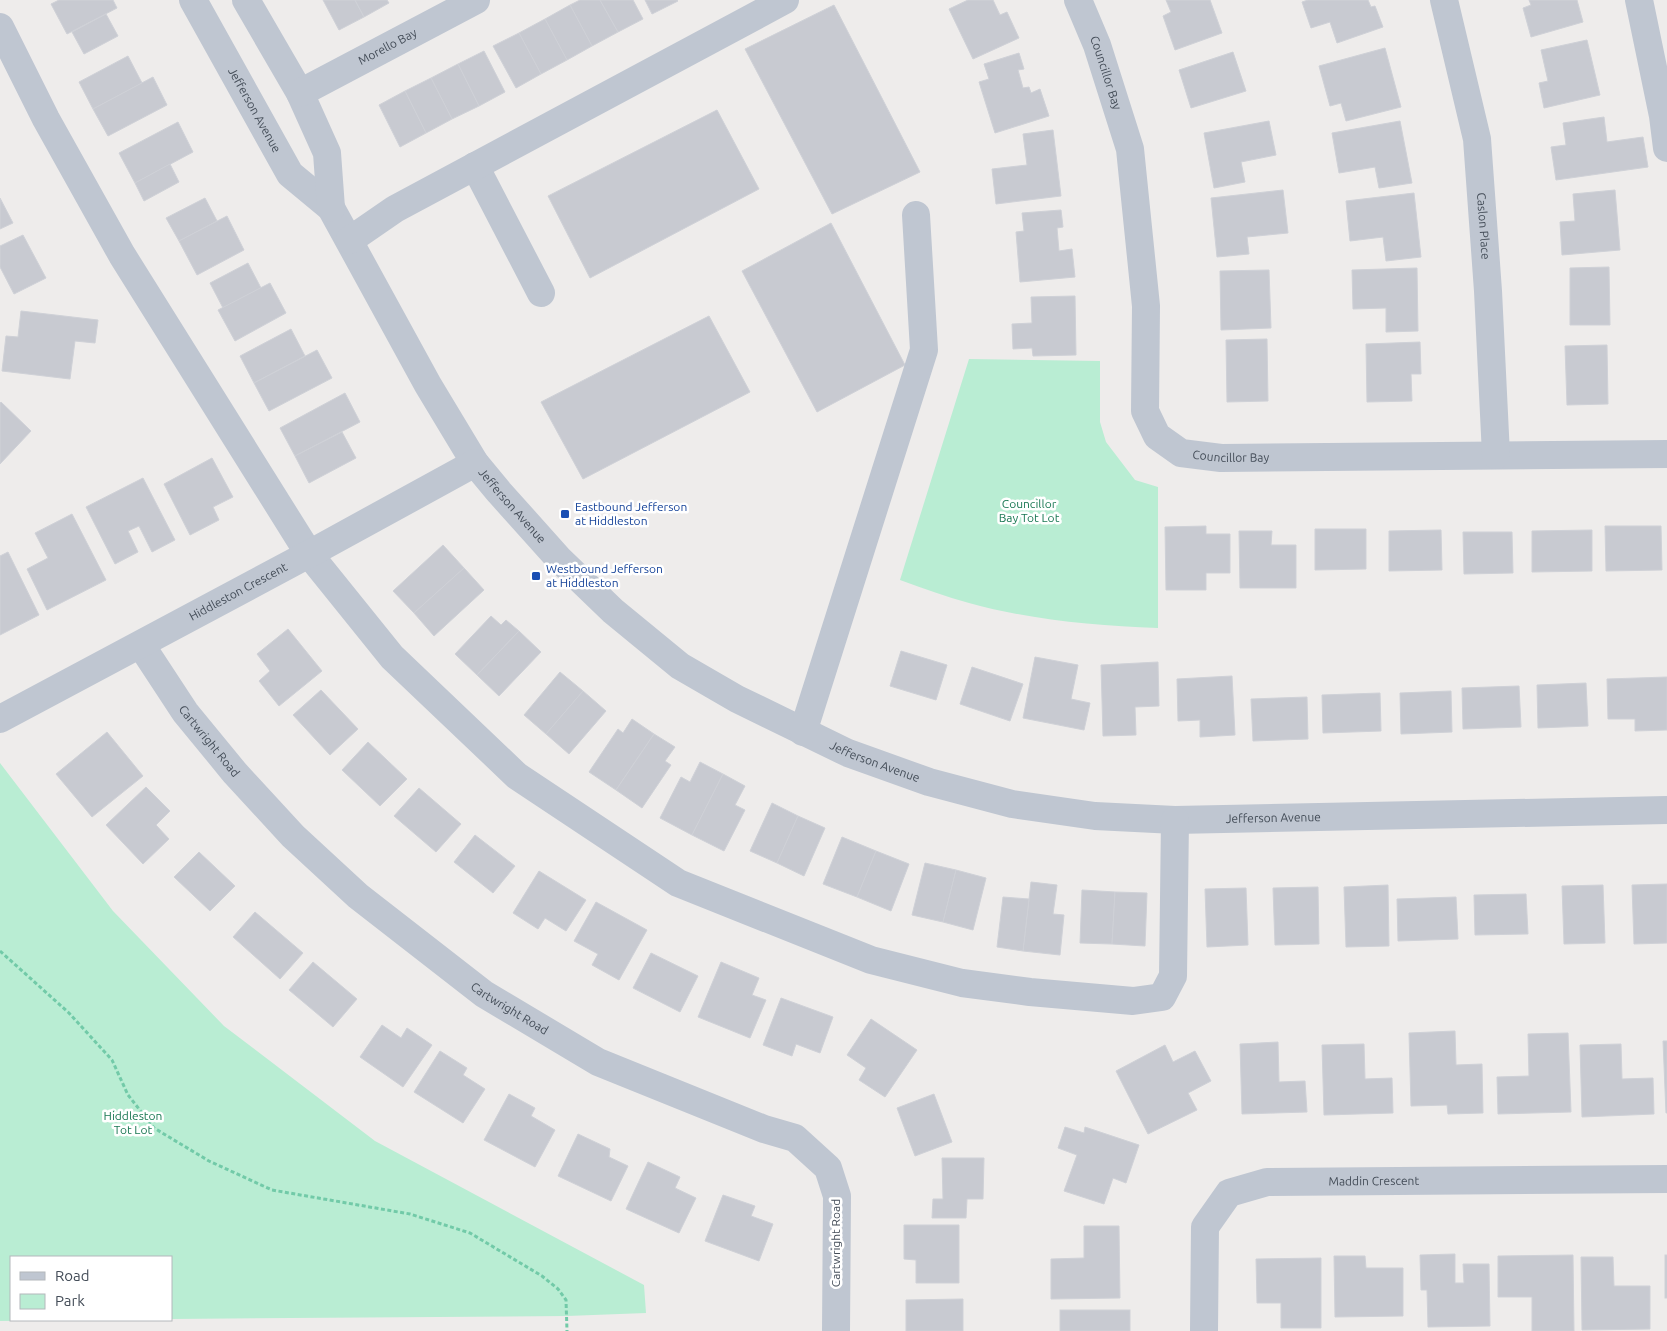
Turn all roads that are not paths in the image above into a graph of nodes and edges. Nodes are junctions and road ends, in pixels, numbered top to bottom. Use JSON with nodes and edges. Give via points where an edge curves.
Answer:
{"nodes":[{"id":1,"x":193,"y":0,"type":"edge"},
{"id":2,"x":246,"y":0,"type":"edge"},
{"id":3,"x":476,"y":0,"type":"edge"},
{"id":4,"x":785,"y":0,"type":"edge"},
{"id":5,"x":1078,"y":0,"type":"edge"},
{"id":6,"x":1444,"y":0,"type":"edge"},
{"id":7,"x":1639,"y":0,"type":"edge"},
{"id":8,"x":0,"y":27,"type":"edge"},
{"id":9,"x":300,"y":93,"type":"junction"},
{"id":10,"x":1667,"y":148,"type":"edge"},
{"id":11,"x":475,"y":166,"type":"junction"},
{"id":12,"x":332,"y":208,"type":"junction"},
{"id":13,"x":916,"y":215,"type":"dead end"},
{"id":14,"x":350,"y":240,"type":"junction"},
{"id":15,"x":541,"y":292,"type":"dead end"},
{"id":16,"x":1667,"y":454,"type":"edge"},
{"id":17,"x":1496,"y":455,"type":"junction"},
{"id":18,"x":475,"y":463,"type":"junction"},
{"id":19,"x":309,"y":554,"type":"junction"},
{"id":20,"x":141,"y":645,"type":"junction"},
{"id":21,"x":0,"y":719,"type":"edge"},
{"id":22,"x":803,"y":732,"type":"junction"},
{"id":23,"x":1667,"y":810,"type":"edge"},
{"id":24,"x":1175,"y":820,"type":"junction"},
{"id":25,"x":1667,"y":1179,"type":"edge"},
{"id":26,"x":836,"y":1331,"type":"edge"},
{"id":27,"x":1204,"y":1331,"type":"edge"}],
"edges":[{"from":1,"to":12,"type":"street","name":"Jefferson Avenue","via":[[290,174]]},
{"from":2,"to":9,"type":"street","name":"Jefferson Avenue"},
{"from":3,"to":9,"type":"street","name":"Morello Bay"},
{"from":4,"to":11,"type":"street"},
{"from":5,"to":17,"type":"street","name":"Councillor Bay","via":[[1097,45],[1130,149],[1146,306],[1145,411],[1157,436],[1181,453],[1221,458]]},
{"from":6,"to":17,"type":"street","name":"Caslon Place","via":[[1476,139]]},
{"from":7,"to":10,"type":"street"},
{"from":8,"to":19,"type":"street","via":[[46,119],[122,255]]},
{"from":9,"to":12,"type":"street","name":"Jefferson Avenue","via":[[327,153]]},
{"from":11,"to":14,"type":"street","via":[[396,209]]},
{"from":11,"to":15,"type":"street"},
{"from":12,"to":14,"type":"street","name":"Jefferson Avenue"},
{"from":13,"to":22,"type":"street","via":[[924,350]]},
{"from":14,"to":18,"type":"street","name":"Jefferson Avenue","via":[[428,385]]},
{"from":16,"to":17,"type":"street","name":"Councillor Bay"},
{"from":18,"to":19,"type":"street","name":"Hiddleston Crescent"},
{"from":18,"to":22,"type":"street","name":"Jefferson Avenue","via":[[559,559],[613,611],[680,666]]},
{"from":19,"to":20,"type":"street","name":"Hiddleston Crescent"},
{"from":19,"to":24,"type":"street","via":[[392,657],[517,776],[678,883],[871,960],[962,983],[1030,992],[1133,1001],[1162,997],[1173,976]]},
{"from":20,"to":21,"type":"street","name":"Hiddleston Crescent"},
{"from":20,"to":26,"type":"street","name":"Cartwright Road","via":[[185,712],[235,774],[293,836],[358,896],[484,994],[598,1062],[764,1129],[795,1138],[828,1168],[837,1196]]},
{"from":22,"to":24,"type":"street","name":"Jefferson Avenue","via":[[848,753],[929,782],[1012,804],[1095,816]]},
{"from":23,"to":24,"type":"street","name":"Jefferson Avenue"},
{"from":25,"to":27,"type":"street","name":"Maddin Crescent","via":[[1268,1182],[1229,1193],[1205,1227]]}]}
